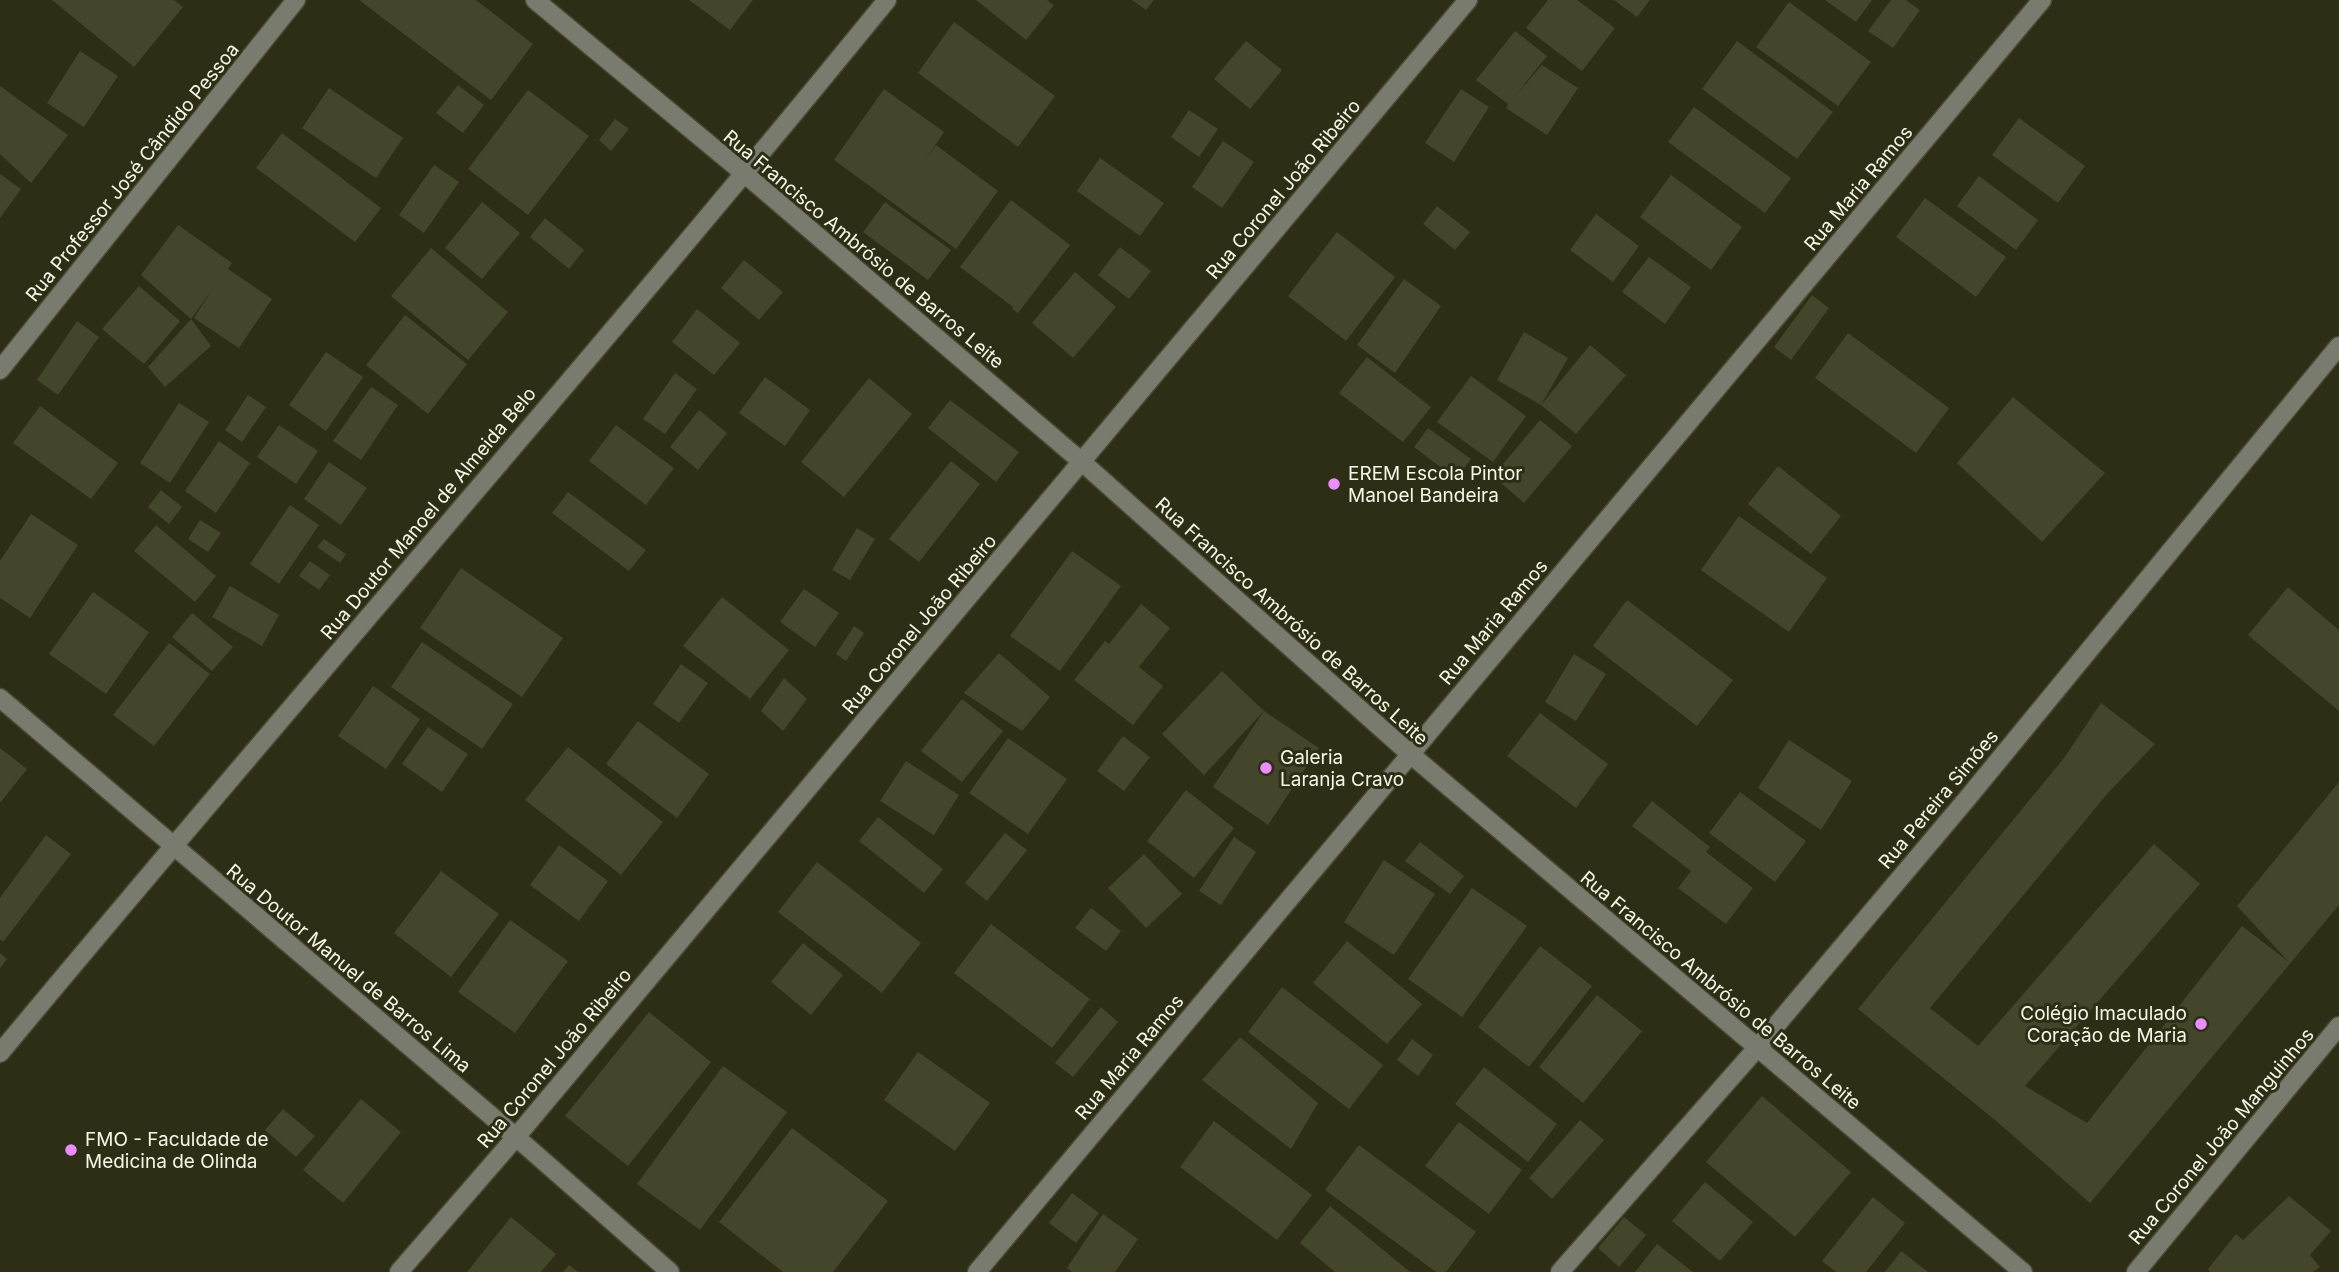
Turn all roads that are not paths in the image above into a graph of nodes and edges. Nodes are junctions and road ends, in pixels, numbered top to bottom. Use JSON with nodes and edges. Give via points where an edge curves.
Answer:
{"nodes":[{"id":1,"x":296,"y":0,"type":"edge"},
{"id":2,"x":534,"y":0,"type":"edge"},
{"id":3,"x":887,"y":0,"type":"edge"},
{"id":4,"x":1468,"y":0,"type":"edge"},
{"id":5,"x":2042,"y":0,"type":"edge"},
{"id":6,"x":745,"y":174,"type":"junction"},
{"id":7,"x":2339,"y":346,"type":"edge"},
{"id":8,"x":0,"y":370,"type":"edge"},
{"id":9,"x":1082,"y":462,"type":"junction"},
{"id":10,"x":0,"y":698,"type":"edge"},
{"id":11,"x":1409,"y":753,"type":"junction"},
{"id":12,"x":172,"y":845,"type":"junction"},
{"id":13,"x":2339,"y":1026,"type":"edge"},
{"id":14,"x":1757,"y":1048,"type":"junction"},
{"id":15,"x":0,"y":1053,"type":"edge"},
{"id":16,"x":516,"y":1137,"type":"junction"},
{"id":17,"x":399,"y":1272,"type":"edge"},
{"id":18,"x":670,"y":1272,"type":"edge"},
{"id":19,"x":977,"y":1272,"type":"edge"},
{"id":20,"x":1560,"y":1272,"type":"edge"},
{"id":21,"x":2023,"y":1272,"type":"edge"},
{"id":22,"x":2136,"y":1272,"type":"edge"}],
"edges":[{"from":1,"to":8,"type":"street","name":"Rua Professor José Cândido Pessoa"},
{"from":2,"to":6,"type":"street","name":"Rua Francisco Ambrósio de Barros Leite"},
{"from":3,"to":6,"type":"street","name":"Rua Doutor Manoel de Almeida Belo"},
{"from":4,"to":9,"type":"street","name":"Rua Coronel João Ribeiro"},
{"from":5,"to":11,"type":"street","name":"Rua Maria Ramos"},
{"from":6,"to":9,"type":"street","name":"Rua Francisco Ambrósio de Barros Leite"},
{"from":6,"to":12,"type":"street","name":"Rua Doutor Manoel de Almeida Belo"},
{"from":7,"to":14,"type":"street","name":"Rua Pereira Simões"},
{"from":9,"to":11,"type":"street","name":"Rua Francisco Ambrósio de Barros Leite"},
{"from":9,"to":16,"type":"street","name":"Rua Coronel João Ribeiro"},
{"from":10,"to":12,"type":"street","name":"Rua Doutor Manuel de Barros Lima"},
{"from":11,"to":14,"type":"street","name":"Rua Francisco Ambrósio de Barros Leite"},
{"from":11,"to":19,"type":"street","name":"Rua Maria Ramos"},
{"from":12,"to":15,"type":"street","name":"Rua Doutor Manoel de Almeida Belo"},
{"from":12,"to":16,"type":"street","name":"Rua Doutor Manuel de Barros Lima"},
{"from":13,"to":22,"type":"street","name":"Rua Coronel João Manguinhos"},
{"from":14,"to":20,"type":"street","name":"Rua Pereira Simões"},
{"from":14,"to":21,"type":"street","name":"Rua Francisco Ambrósio de Barros Leite"},
{"from":16,"to":17,"type":"street","name":"Rua Coronel João Ribeiro"},
{"from":16,"to":18,"type":"street","name":"Rua Doutor Manuel de Barros Lima"}]}
